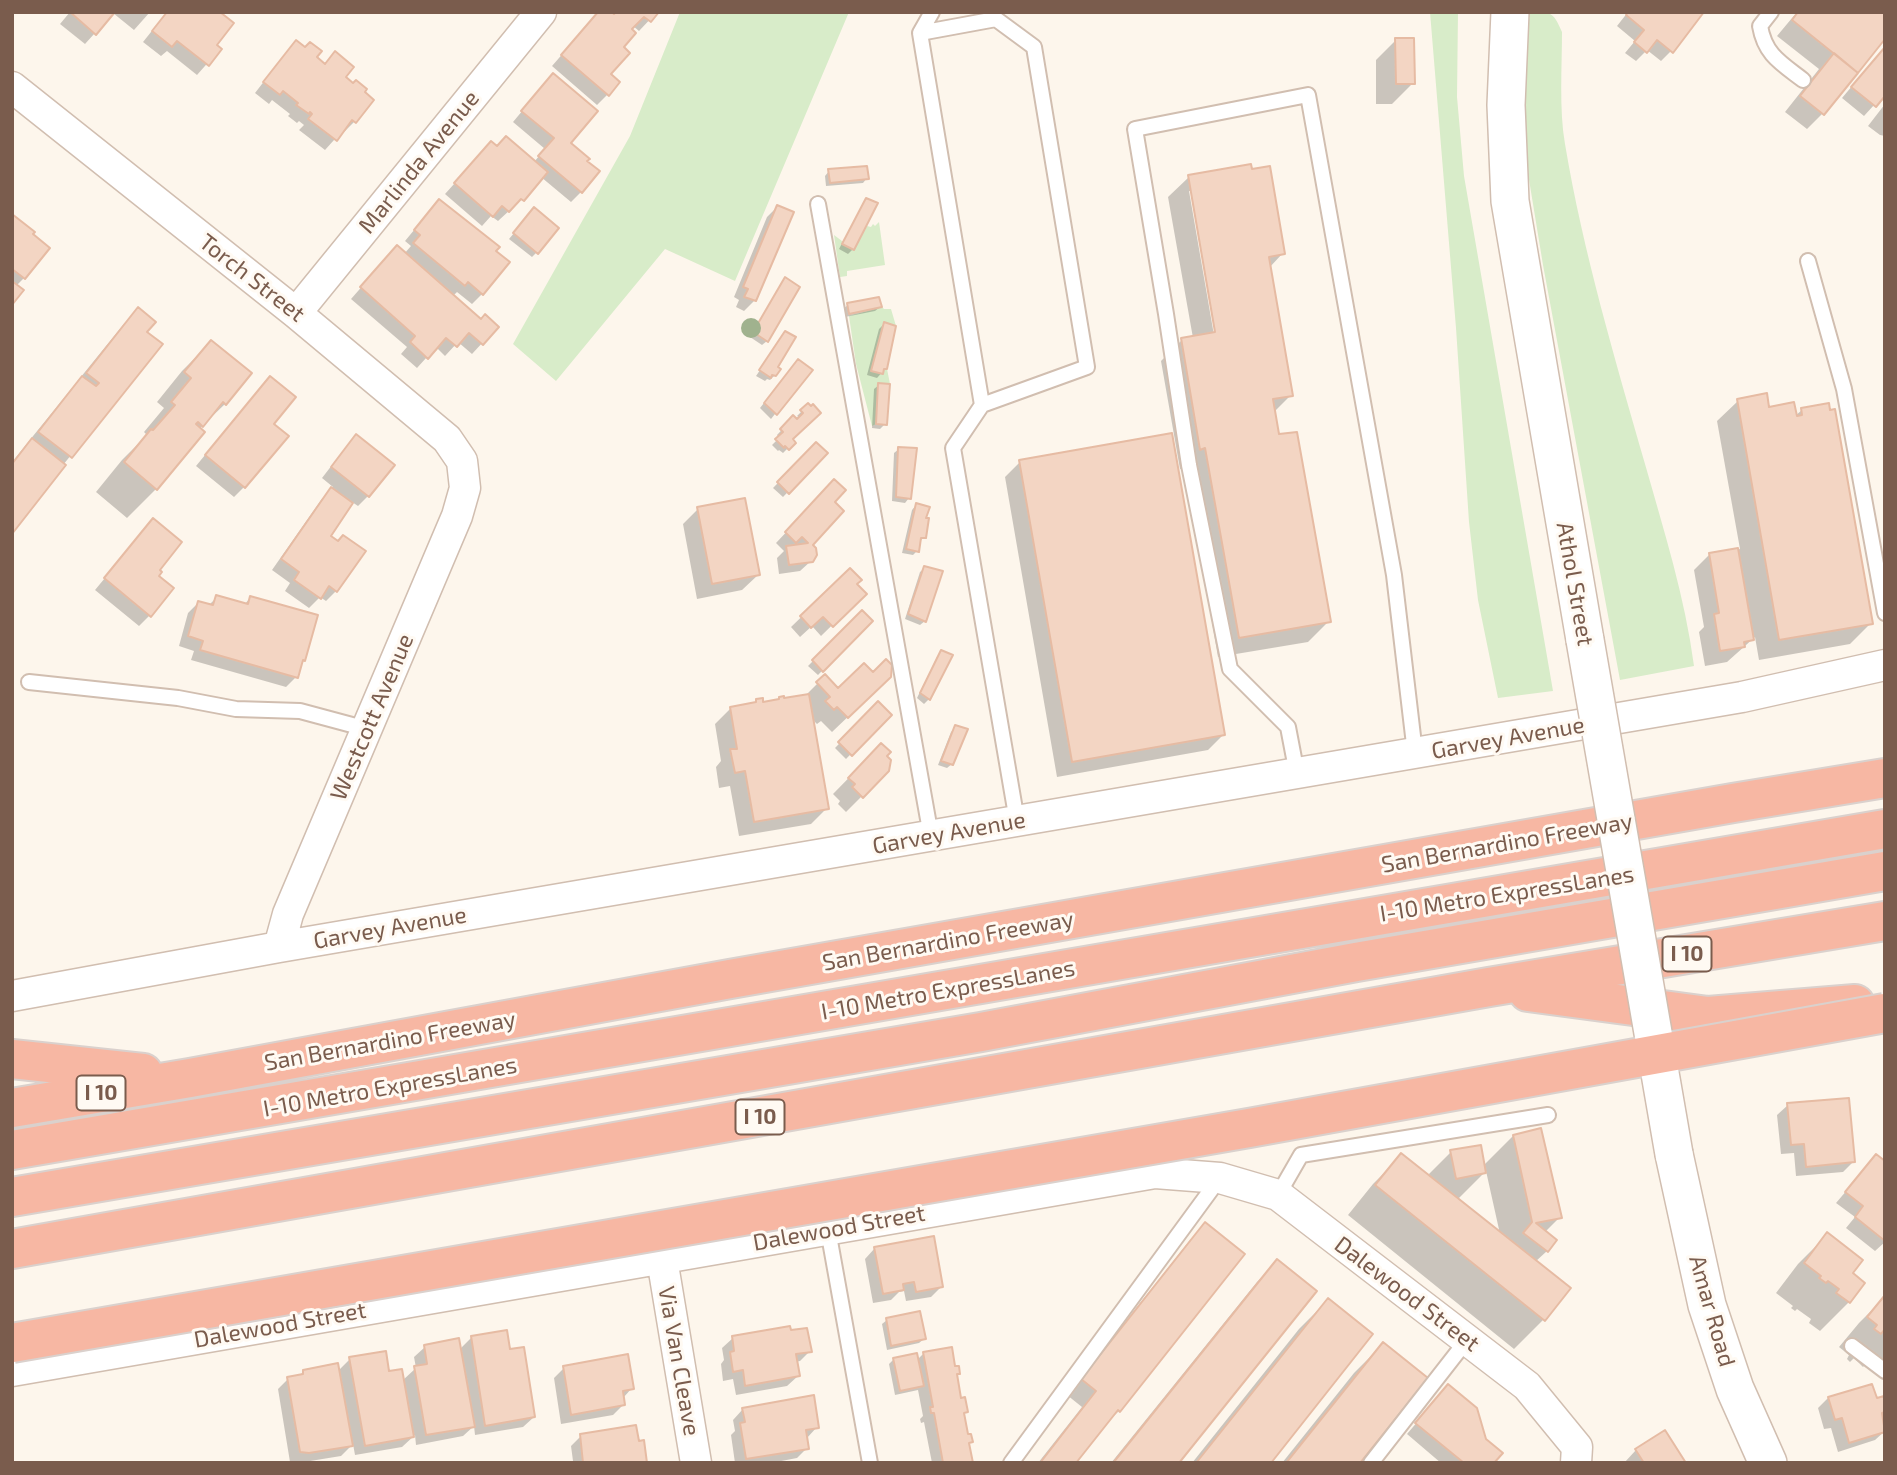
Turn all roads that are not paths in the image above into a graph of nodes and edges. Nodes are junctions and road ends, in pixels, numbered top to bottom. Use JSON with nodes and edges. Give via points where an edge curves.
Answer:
{"nodes":[{"id":1,"x":541,"y":12,"type":"edge"},
{"id":2,"x":932,"y":12,"type":"edge"},
{"id":3,"x":1510,"y":12,"type":"edge"},
{"id":4,"x":1771,"y":12,"type":"edge"},
{"id":5,"x":920,"y":33,"type":"junction"},
{"id":6,"x":1803,"y":80,"type":"dead end"},
{"id":7,"x":12,"y":87,"type":"edge"},
{"id":8,"x":818,"y":204,"type":"dead end"},
{"id":9,"x":1808,"y":261,"type":"dead end"},
{"id":10,"x":296,"y":313,"type":"junction"},
{"id":11,"x":982,"y":405,"type":"junction"},
{"id":12,"x":465,"y":488,"type":"joint"},
{"id":13,"x":1885,"y":613,"type":"edge"},
{"id":14,"x":1885,"y":665,"type":"edge"},
{"id":15,"x":29,"y":682,"type":"dead end"},
{"id":16,"x":367,"y":729,"type":"junction"},
{"id":17,"x":1885,"y":752,"type":"edge"},
{"id":18,"x":1415,"y":753,"type":"junction"},
{"id":19,"x":1297,"y":774,"type":"junction"},
{"id":20,"x":1885,"y":778,"type":"edge"},
{"id":21,"x":1733,"y":803,"type":"junction"},
{"id":22,"x":1017,"y":821,"type":"junction"},
{"id":23,"x":1885,"y":829,"type":"edge"},
{"id":24,"x":931,"y":836,"type":"junction"},
{"id":25,"x":1885,"y":871,"type":"edge"},
{"id":26,"x":1885,"y":921,"type":"edge"},
{"id":27,"x":279,"y":947,"type":"junction"},
{"id":28,"x":1489,"y":987,"type":"junction"},
{"id":29,"x":12,"y":996,"type":"edge"},
{"id":30,"x":1885,"y":1002,"type":"edge"},
{"id":31,"x":1885,"y":1013,"type":"edge"},
{"id":32,"x":12,"y":1059,"type":"edge"},
{"id":33,"x":190,"y":1078,"type":"junction"},
{"id":34,"x":12,"y":1108,"type":"edge"},
{"id":35,"x":1548,"y":1115,"type":"dead end"},
{"id":36,"x":12,"y":1150,"type":"edge"},
{"id":37,"x":1674,"y":1154,"type":"joint"},
{"id":38,"x":1220,"y":1178,"type":"junction"},
{"id":39,"x":1278,"y":1195,"type":"junction"},
{"id":40,"x":12,"y":1197,"type":"edge"},
{"id":41,"x":828,"y":1230,"type":"junction"},
{"id":42,"x":18,"y":1250,"type":"edge"},
{"id":43,"x":662,"y":1259,"type":"junction"},
{"id":44,"x":1467,"y":1340,"type":"junction"},
{"id":45,"x":12,"y":1343,"type":"edge"},
{"id":46,"x":1852,"y":1346,"type":"dead end"},
{"id":47,"x":12,"y":1371,"type":"edge"},
{"id":48,"x":1885,"y":1371,"type":"edge"},
{"id":49,"x":1577,"y":1455,"type":"edge"},
{"id":50,"x":696,"y":1463,"type":"edge"},
{"id":51,"x":870,"y":1463,"type":"edge"},
{"id":52,"x":1011,"y":1463,"type":"edge"},
{"id":53,"x":1371,"y":1463,"type":"edge"},
{"id":54,"x":1768,"y":1463,"type":"edge"}],
"edges":[{"from":1,"to":10,"type":"street","name":"Marlinda Avenue"},
{"from":2,"to":5,"type":"lane"},
{"from":3,"to":37,"type":"street","name":"Athol Street","bridge":true,"via":[[1506,105],[1510,201]]},
{"from":4,"to":6,"type":"lane","via":[[1760,26],[1763,41],[1771,55]]},
{"from":5,"to":11,"type":"lane"},
{"from":5,"to":11,"type":"lane","via":[[996,19],[1034,47],[1037,60],[1087,366]]},
{"from":7,"to":10,"type":"street","name":"Torch Street"},
{"from":8,"to":24,"type":"lane"},
{"from":9,"to":13,"type":"lane","via":[[1844,389]]},
{"from":10,"to":12,"type":"street","name":"Torch Street","via":[[447,439],[462,461]]},
{"from":11,"to":22,"type":"lane","via":[[953,448]]},
{"from":12,"to":16,"type":"street","name":"Westcott Avenue"},
{"from":14,"to":18,"type":"street","name":"Garvey Avenue","via":[[1742,697]]},
{"from":15,"to":16,"type":"lane","via":[[236,709],[300,711]]},
{"from":16,"to":27,"type":"street","name":"Westcott Avenue","via":[[288,914]]},
{"from":17,"to":21,"type":"highway"},
{"from":18,"to":19,"type":"street","name":"Garvey Avenue"},
{"from":18,"to":19,"type":"lane","via":[[1394,575],[1308,95],[1135,129],[1189,465],[1230,669],[1288,727]]},
{"from":19,"to":22,"type":"street","name":"Garvey Avenue"},
{"from":20,"to":21,"type":"highway","name":"San Bernardino Freeway","number":"I 10"},
{"from":21,"to":33,"type":"highway","name":"San Bernardino Freeway","number":"I 10"},
{"from":22,"to":24,"type":"street","name":"Garvey Avenue"},
{"from":23,"to":36,"type":"highway","name":"I-10 Metro ExpressLanes"},
{"from":24,"to":27,"type":"street","name":"Garvey Avenue"},
{"from":25,"to":40,"type":"highway","via":[[981,1032]]},
{"from":26,"to":28,"type":"highway","number":"I 10"},
{"from":27,"to":29,"type":"street","name":"Garvey Avenue"},
{"from":28,"to":30,"type":"highway","via":[[1708,1016]]},
{"from":28,"to":42,"type":"highway","number":"I 10"},
{"from":31,"to":45,"type":"highway","bridge":true},
{"from":32,"to":33,"type":"highway"},
{"from":33,"to":34,"type":"highway","name":"San Bernardino Freeway","number":"I 10"},
{"from":35,"to":39,"type":"lane","via":[[1301,1155]]},
{"from":37,"to":54,"type":"street","name":"Amar Road","via":[[1707,1305],[1735,1389]]},
{"from":38,"to":39,"type":"street","name":"Dalewood Street"},
{"from":38,"to":41,"type":"street","name":"Dalewood Street","via":[[1155,1173]]},
{"from":38,"to":52,"type":"lane"},
{"from":39,"to":44,"type":"street","name":"Dalewood Street"},
{"from":41,"to":43,"type":"street","name":"Dalewood Street"},
{"from":41,"to":51,"type":"lane"},
{"from":43,"to":47,"type":"street","name":"Dalewood Street"},
{"from":43,"to":50,"type":"street","name":"Via Van Cleave"},
{"from":44,"to":49,"type":"street","name":"Dalewood Street","via":[[1527,1386]]},
{"from":44,"to":53,"type":"lane"},
{"from":46,"to":48,"type":"lane"}]}
